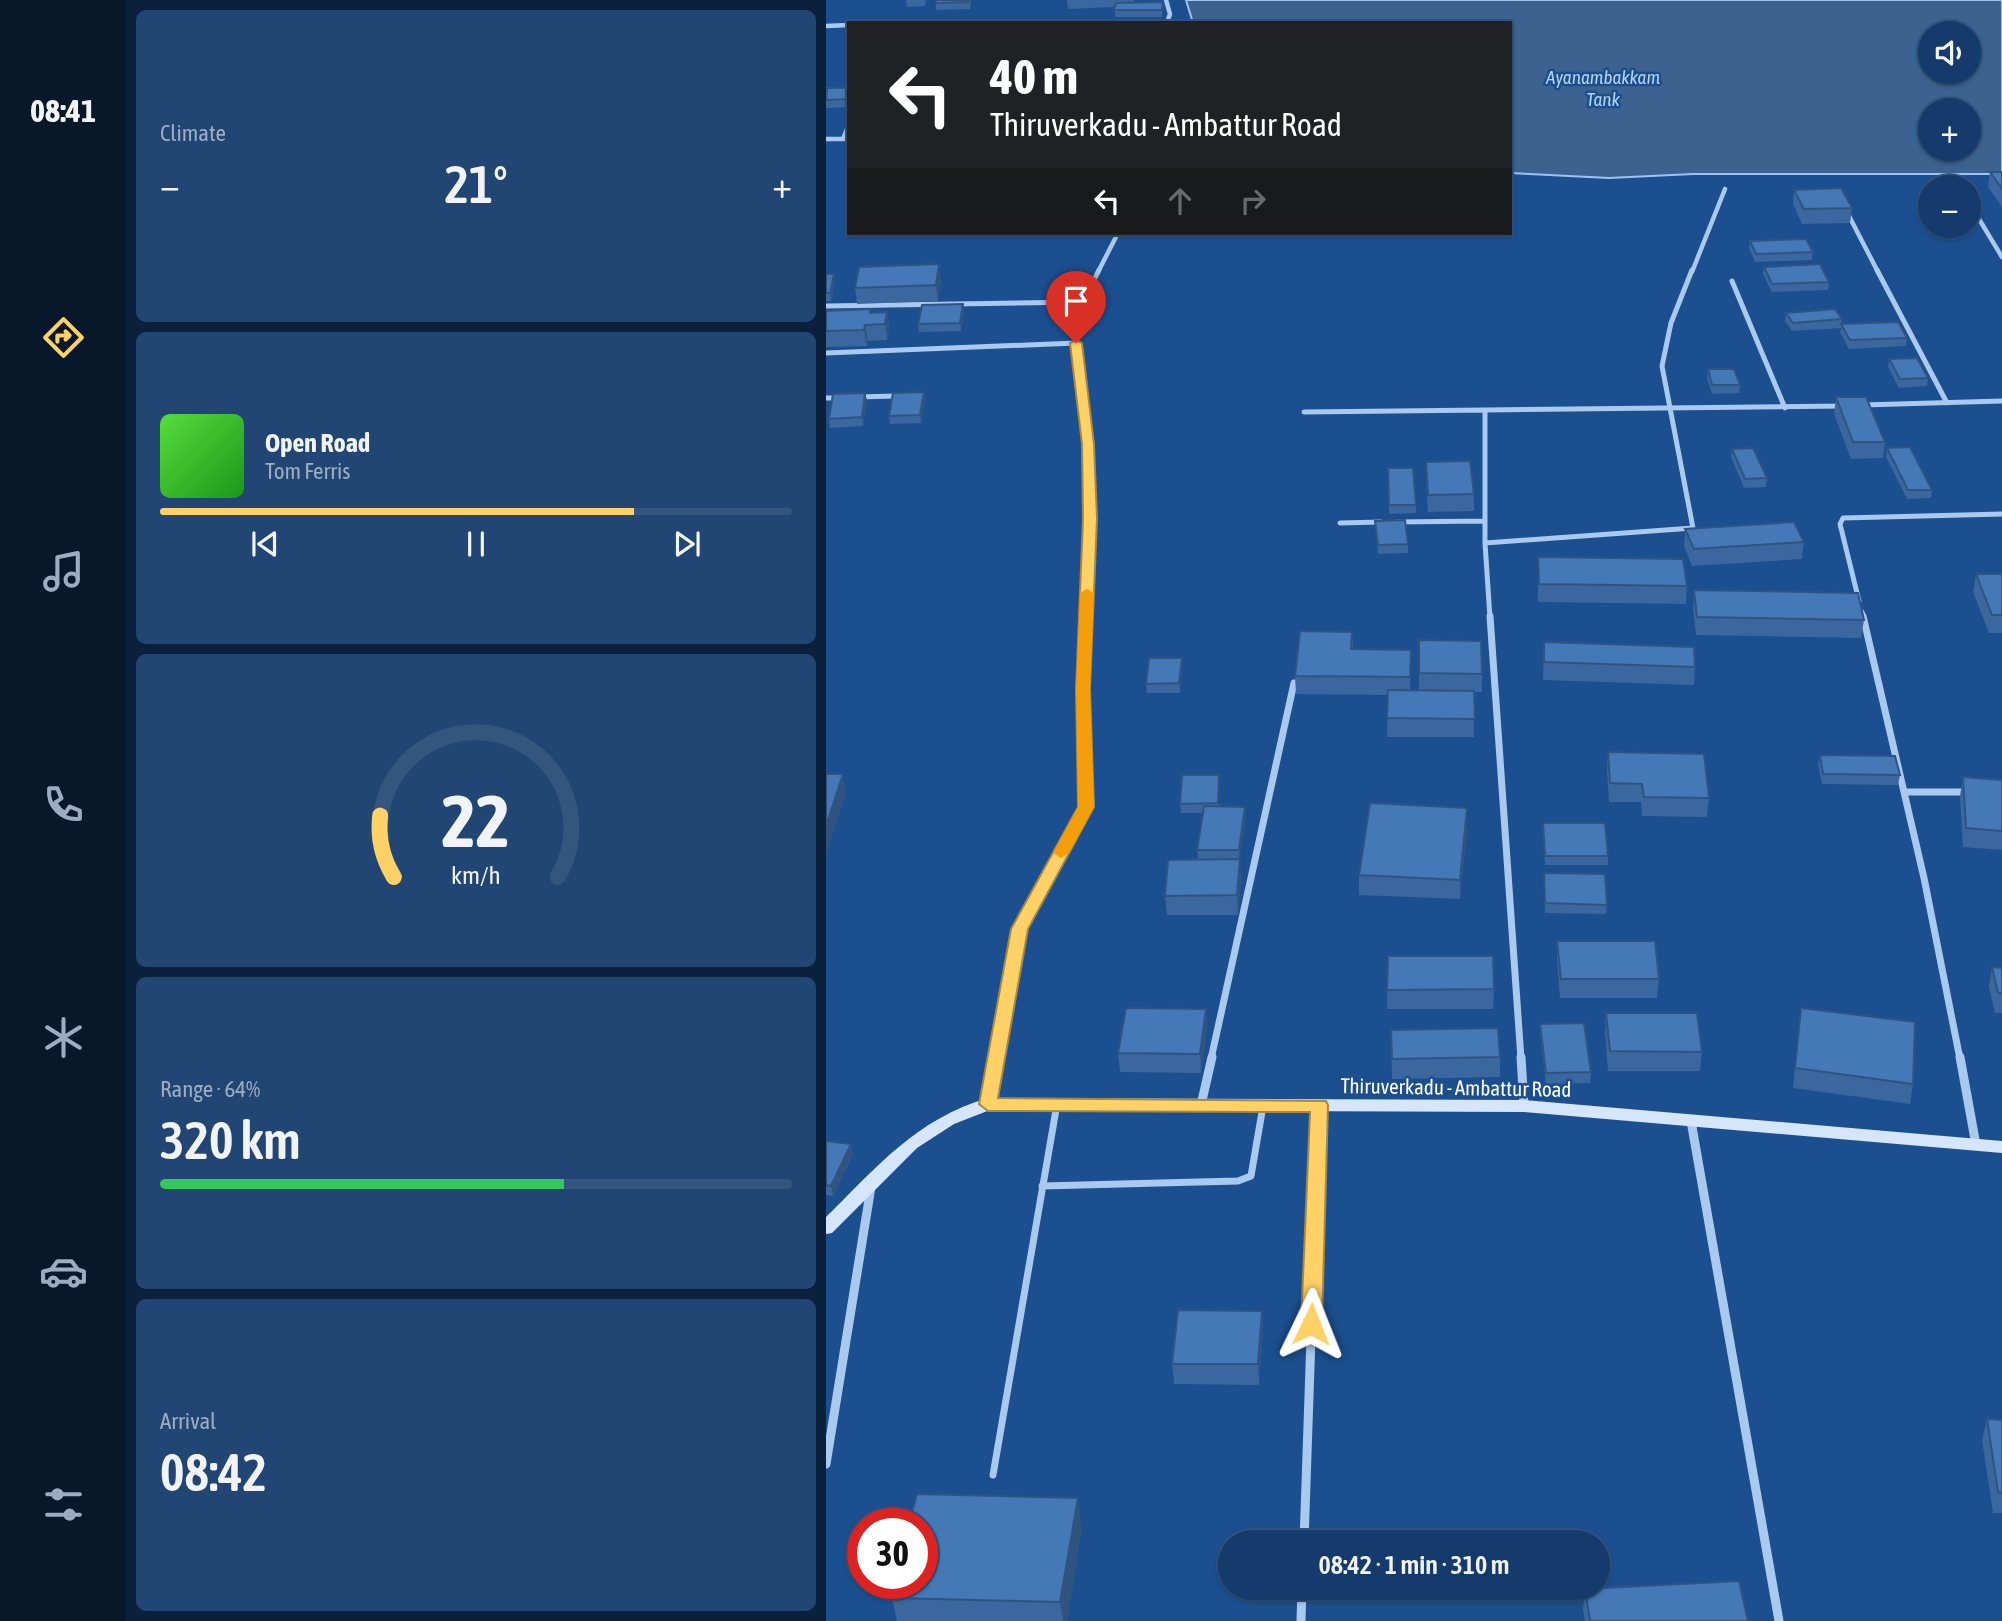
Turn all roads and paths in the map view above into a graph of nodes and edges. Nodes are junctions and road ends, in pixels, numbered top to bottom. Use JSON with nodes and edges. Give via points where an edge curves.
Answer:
{"nodes":[{"id":1,"x":1166,"y":0,"type":"edge"},
{"id":2,"x":1168,"y":21,"type":"edge"},
{"id":3,"x":847,"y":25,"type":"edge"},
{"id":4,"x":826,"y":26,"type":"edge"},
{"id":5,"x":826,"y":139,"type":"edge"},
{"id":6,"x":846,"y":139,"type":"edge"},
{"id":7,"x":1725,"y":189,"type":"dead end"},
{"id":8,"x":1847,"y":214,"type":"edge"},
{"id":9,"x":1981,"y":222,"type":"edge"},
{"id":10,"x":1117,"y":235,"type":"edge"},
{"id":11,"x":2002,"y":257,"type":"edge"},
{"id":12,"x":1732,"y":281,"type":"dead end"},
{"id":13,"x":1083,"y":302,"type":"junction"},
{"id":14,"x":826,"y":306,"type":"edge"},
{"id":15,"x":1076,"y":343,"type":"junction"},
{"id":16,"x":826,"y":353,"type":"edge"},
{"id":17,"x":895,"y":396,"type":"edge"},
{"id":18,"x":826,"y":398,"type":"edge"},
{"id":19,"x":2002,"y":401,"type":"edge"},
{"id":20,"x":1947,"y":403,"type":"junction"},
{"id":21,"x":1668,"y":408,"type":"junction"},
{"id":22,"x":1785,"y":408,"type":"junction"},
{"id":23,"x":1485,"y":410,"type":"junction"},
{"id":24,"x":1304,"y":412,"type":"dead end"},
{"id":25,"x":2002,"y":514,"type":"edge"},
{"id":26,"x":1485,"y":521,"type":"junction"},
{"id":27,"x":1340,"y":523,"type":"dead end"},
{"id":28,"x":1485,"y":543,"type":"junction"},
{"id":29,"x":1294,"y":683,"type":"edge"},
{"id":30,"x":1906,"y":792,"type":"junction"},
{"id":31,"x":1975,"y":792,"type":"edge"},
{"id":32,"x":988,"y":1104,"type":"junction"},
{"id":33,"x":1057,"y":1104,"type":"junction"},
{"id":34,"x":1201,"y":1105,"type":"junction"},
{"id":35,"x":1263,"y":1105,"type":"junction"},
{"id":36,"x":1319,"y":1105,"type":"junction"},
{"id":37,"x":1524,"y":1106,"type":"junction"},
{"id":38,"x":1691,"y":1121,"type":"junction"},
{"id":39,"x":1976,"y":1145,"type":"junction"},
{"id":40,"x":2002,"y":1147,"type":"edge"},
{"id":41,"x":873,"y":1180,"type":"junction"},
{"id":42,"x":1042,"y":1186,"type":"junction"},
{"id":43,"x":826,"y":1228,"type":"edge"},
{"id":44,"x":826,"y":1464,"type":"edge"},
{"id":45,"x":993,"y":1475,"type":"dead end"},
{"id":46,"x":1304,"y":1530,"type":"edge"},
{"id":47,"x":1302,"y":1600,"type":"edge"},
{"id":48,"x":1301,"y":1621,"type":"edge"},
{"id":49,"x":1779,"y":1621,"type":"edge"}],
"edges":[{"from":1,"to":2,"type":"street"},
{"from":3,"to":4,"type":"street"},
{"from":5,"to":6,"type":"street"},
{"from":7,"to":21,"type":"street","via":[[1671,323],[1662,366]]},
{"from":8,"to":20,"type":"street"},
{"from":9,"to":11,"type":"street"},
{"from":10,"to":13,"type":"street"},
{"from":12,"to":22,"type":"street"},
{"from":13,"to":14,"type":"street"},
{"from":13,"to":15,"type":"street"},
{"from":15,"to":16,"type":"street"},
{"from":15,"to":32,"type":"street","via":[[1088,444],[1090,519],[1083,689],[1086,807],[1019,929]]},
{"from":17,"to":18,"type":"street"},
{"from":19,"to":20,"type":"street"},
{"from":20,"to":22,"type":"street"},
{"from":21,"to":22,"type":"street"},
{"from":21,"to":23,"type":"street"},
{"from":21,"to":28,"type":"street","via":[[1693,527]]},
{"from":23,"to":24,"type":"street"},
{"from":23,"to":26,"type":"street"},
{"from":25,"to":30,"type":"street","via":[[1856,516],[1840,524]]},
{"from":26,"to":27,"type":"street"},
{"from":26,"to":28,"type":"street"},
{"from":28,"to":37,"type":"street"},
{"from":29,"to":34,"type":"street"},
{"from":30,"to":31,"type":"street"},
{"from":30,"to":39,"type":"street"},
{"from":32,"to":33,"type":"main road","name":"Thiruverkadu - Ambattur Road"},
{"from":32,"to":41,"type":"main road","name":"Thiruverkadu - Ambattur Road","via":[[948,1120],[911,1143]]},
{"from":33,"to":34,"type":"main road","name":"Thiruverkadu - Ambattur Road"},
{"from":33,"to":42,"type":"lane"},
{"from":34,"to":35,"type":"main road","name":"Thiruverkadu - Ambattur Road"},
{"from":35,"to":36,"type":"main road","name":"Thiruverkadu - Ambattur Road"},
{"from":35,"to":42,"type":"lane","via":[[1255,1166],[1251,1176],[1238,1181]]},
{"from":36,"to":37,"type":"main road","name":"Thiruverkadu - Ambattur Road"},
{"from":36,"to":46,"type":"street"},
{"from":37,"to":38,"type":"main road","name":"Thiruverkadu - Ambattur Road"},
{"from":38,"to":39,"type":"main road","name":"Thiruverkadu - Ambattur Road"},
{"from":38,"to":49,"type":"street"},
{"from":39,"to":40,"type":"main road","name":"Thiruverkadu - Ambattur Road"},
{"from":41,"to":43,"type":"main road","name":"Thiruverkadu - Ambattur Road"},
{"from":41,"to":44,"type":"street"},
{"from":42,"to":45,"type":"lane"},
{"from":47,"to":48,"type":"street"}]}
